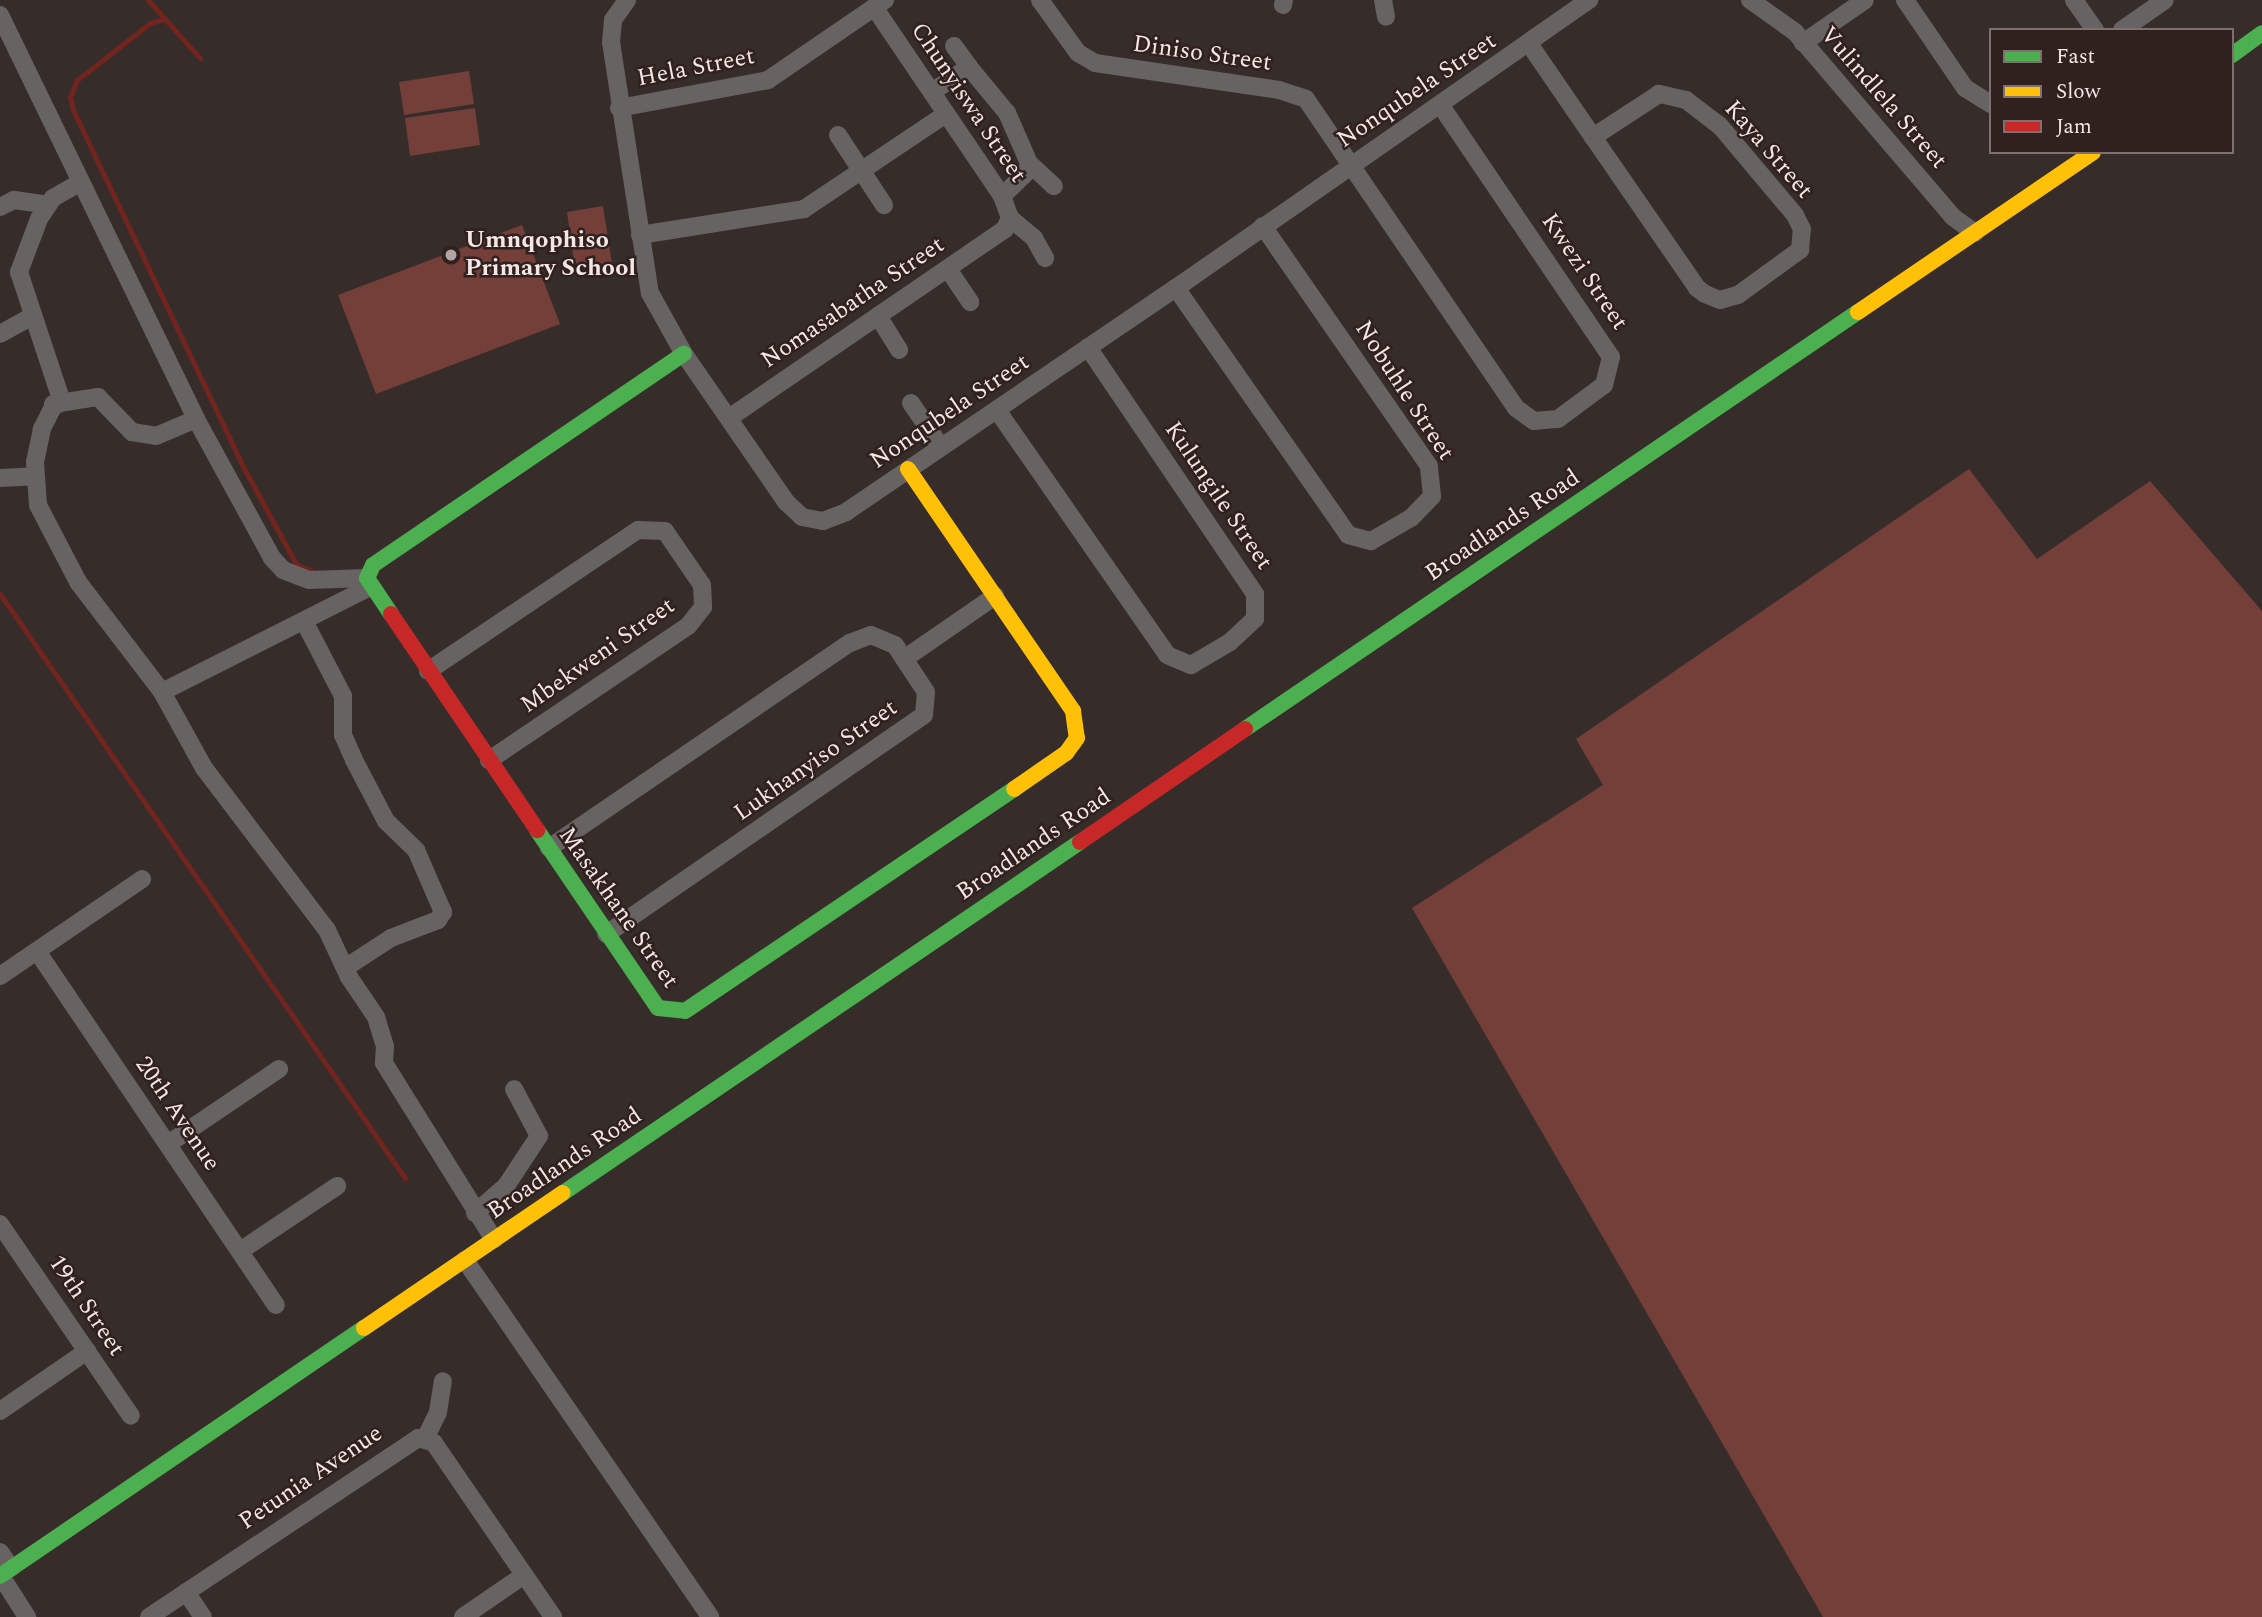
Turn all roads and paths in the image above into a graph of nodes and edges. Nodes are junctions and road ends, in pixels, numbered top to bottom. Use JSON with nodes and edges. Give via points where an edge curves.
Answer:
{"nodes":[{"id":1,"x":627,"y":0,"type":"edge"},
{"id":2,"x":1040,"y":0,"type":"edge"},
{"id":3,"x":1590,"y":0,"type":"edge"},
{"id":4,"x":1750,"y":0,"type":"edge"},
{"id":5,"x":1865,"y":0,"type":"edge"},
{"id":6,"x":1905,"y":0,"type":"edge"},
{"id":7,"x":2074,"y":0,"type":"edge"},
{"id":8,"x":2165,"y":0,"type":"edge"},
{"id":9,"x":880,"y":4,"type":"edge"},
{"id":10,"x":0,"y":15,"type":"edge"},
{"id":11,"x":2094,"y":28,"type":"edge"},
{"id":12,"x":2125,"y":28,"type":"edge"},
{"id":13,"x":2262,"y":33,"type":"edge"},
{"id":14,"x":1803,"y":43,"type":"junction"},
{"id":15,"x":1530,"y":45,"type":"junction"},
{"id":16,"x":954,"y":46,"type":"dead end"},
{"id":17,"x":2234,"y":54,"type":"edge"},
{"id":18,"x":969,"y":67,"type":"junction"},
{"id":19,"x":932,"y":92,"type":"junction"},
{"id":20,"x":1989,"y":103,"type":"edge"},
{"id":21,"x":1441,"y":106,"type":"junction"},
{"id":22,"x":620,"y":108,"type":"junction"},
{"id":23,"x":946,"y":114,"type":"junction"},
{"id":24,"x":838,"y":135,"type":"dead end"},
{"id":25,"x":1593,"y":137,"type":"junction"},
{"id":26,"x":2090,"y":154,"type":"edge"},
{"id":27,"x":1029,"y":163,"type":"junction"},
{"id":28,"x":1351,"y":165,"type":"junction"},
{"id":29,"x":862,"y":172,"type":"junction"},
{"id":30,"x":79,"y":183,"type":"junction"},
{"id":31,"x":1054,"y":186,"type":"dead end"},
{"id":32,"x":1002,"y":195,"type":"junction"},
{"id":33,"x":48,"y":205,"type":"junction"},
{"id":34,"x":884,"y":205,"type":"dead end"},
{"id":35,"x":0,"y":207,"type":"edge"},
{"id":36,"x":1008,"y":224,"type":"junction"},
{"id":37,"x":1263,"y":226,"type":"junction"},
{"id":38,"x":1975,"y":233,"type":"junction"},
{"id":39,"x":640,"y":235,"type":"junction"},
{"id":40,"x":1045,"y":258,"type":"dead end"},
{"id":41,"x":948,"y":269,"type":"junction"},
{"id":42,"x":1176,"y":288,"type":"junction"},
{"id":43,"x":970,"y":302,"type":"dead end"},
{"id":44,"x":32,"y":316,"type":"junction"},
{"id":45,"x":878,"y":316,"type":"junction"},
{"id":46,"x":0,"y":334,"type":"edge"},
{"id":47,"x":1088,"y":347,"type":"junction"},
{"id":48,"x":900,"y":350,"type":"dead end"},
{"id":49,"x":684,"y":354,"type":"junction"},
{"id":50,"x":911,"y":403,"type":"dead end"},
{"id":51,"x":56,"y":404,"type":"junction"},
{"id":52,"x":997,"y":410,"type":"junction"},
{"id":53,"x":729,"y":418,"type":"junction"},
{"id":54,"x":196,"y":419,"type":"junction"},
{"id":55,"x":941,"y":447,"type":"junction"},
{"id":56,"x":908,"y":469,"type":"junction"},
{"id":57,"x":35,"y":476,"type":"junction"},
{"id":58,"x":0,"y":478,"type":"edge"},
{"id":59,"x":368,"y":582,"type":"junction"},
{"id":60,"x":995,"y":596,"type":"junction"},
{"id":61,"x":304,"y":623,"type":"junction"},
{"id":62,"x":904,"y":659,"type":"junction"},
{"id":63,"x":428,"y":671,"type":"junction"},
{"id":64,"x":162,"y":692,"type":"junction"},
{"id":65,"x":489,"y":760,"type":"junction"},
{"id":66,"x":549,"y":848,"type":"junction"},
{"id":67,"x":142,"y":879,"type":"dead end"},
{"id":68,"x":606,"y":934,"type":"junction"},
{"id":69,"x":37,"y":951,"type":"junction"},
{"id":70,"x":345,"y":968,"type":"junction"},
{"id":71,"x":0,"y":976,"type":"edge"},
{"id":72,"x":279,"y":1069,"type":"dead end"},
{"id":73,"x":514,"y":1089,"type":"dead end"},
{"id":74,"x":168,"y":1144,"type":"junction"},
{"id":75,"x":337,"y":1186,"type":"dead end"},
{"id":76,"x":475,"y":1213,"type":"junction"},
{"id":77,"x":0,"y":1224,"type":"edge"},
{"id":78,"x":494,"y":1240,"type":"junction"},
{"id":79,"x":240,"y":1251,"type":"junction"},
{"id":80,"x":465,"y":1260,"type":"junction"},
{"id":81,"x":276,"y":1305,"type":"dead end"},
{"id":82,"x":87,"y":1351,"type":"junction"},
{"id":83,"x":443,"y":1381,"type":"dead end"},
{"id":84,"x":0,"y":1411,"type":"edge"},
{"id":85,"x":131,"y":1416,"type":"dead end"},
{"id":86,"x":425,"y":1438,"type":"junction"},
{"id":87,"x":0,"y":1552,"type":"edge"},
{"id":88,"x":4,"y":1573,"type":"edge"},
{"id":89,"x":524,"y":1575,"type":"junction"},
{"id":90,"x":186,"y":1592,"type":"junction"},
{"id":91,"x":27,"y":1617,"type":"edge"},
{"id":92,"x":149,"y":1617,"type":"edge"},
{"id":93,"x":202,"y":1617,"type":"edge"},
{"id":94,"x":463,"y":1617,"type":"edge"},
{"id":95,"x":553,"y":1617,"type":"edge"},
{"id":96,"x":710,"y":1617,"type":"edge"}],
"edges":[{"from":1,"to":22,"type":"street","name":"Nonqubela Street","via":[[611,32]]},
{"from":2,"to":28,"type":"street","name":"Diniso Street","via":[[1078,53],[1095,63],[1279,90],[1306,99]]},
{"from":3,"to":15,"type":"street","name":"Nonqubela Street"},
{"from":4,"to":14,"type":"street","name":"Vulindlela Street","via":[[1786,24]]},
{"from":5,"to":14,"type":"street"},
{"from":6,"to":20,"type":"street","via":[[1965,88]]},
{"from":7,"to":11,"type":"street"},
{"from":8,"to":12,"type":"street"},
{"from":9,"to":19,"type":"street","name":"Chunyiswa Street"},
{"from":9,"to":22,"type":"street","name":"Hela Street","via":[[768,80]]},
{"from":10,"to":30,"type":"street"},
{"from":13,"to":17,"type":"main road"},
{"from":14,"to":38,"type":"street","name":"Vulindlela Street","via":[[1953,217]]},
{"from":15,"to":21,"type":"street","name":"Nonqubela Street"},
{"from":15,"to":25,"type":"street","name":"Kaya Street"},
{"from":16,"to":18,"type":"street"},
{"from":18,"to":19,"type":"street"},
{"from":18,"to":27,"type":"street","via":[[1007,113]]},
{"from":19,"to":23,"type":"street","name":"Chunyiswa Street"},
{"from":21,"to":28,"type":"street","name":"Nonqubela Street"},
{"from":21,"to":28,"type":"street","name":"Kwezi Street","via":[[1611,357],[1604,385],[1558,419],[1534,421],[1516,408]]},
{"from":22,"to":39,"type":"street","name":"Nonqubela Street"},
{"from":23,"to":29,"type":"street"},
{"from":23,"to":32,"type":"street","name":"Chunyiswa Street"},
{"from":24,"to":29,"type":"street"},
{"from":25,"to":25,"type":"street","name":"Kaya Street","via":[[1697,288],[1712,298],[1738,295],[1800,250],[1802,229],[1795,215],[1720,126],[1686,100],[1659,94]]},
{"from":26,"to":38,"type":"main road","name":"Broadlands Road"},
{"from":27,"to":31,"type":"street"},
{"from":27,"to":32,"type":"street","via":[[1027,172]]},
{"from":28,"to":37,"type":"street","name":"Nonqubela Street"},
{"from":29,"to":34,"type":"street"},
{"from":29,"to":39,"type":"street","via":[[796,212]]},
{"from":30,"to":33,"type":"street"},
{"from":30,"to":54,"type":"street"},
{"from":32,"to":36,"type":"street","name":"Chunyiswa Street"},
{"from":33,"to":35,"type":"street","via":[[14,200]]},
{"from":33,"to":44,"type":"street","via":[[30,236],[19,272]]},
{"from":36,"to":40,"type":"street","via":[[1034,238]]},
{"from":36,"to":41,"type":"street","name":"Nomasabatha Street"},
{"from":37,"to":42,"type":"street","name":"Nonqubela Street"},
{"from":37,"to":42,"type":"street","name":"Nobuhle Street","via":[[1429,466],[1432,496],[1410,518],[1371,541],[1348,535]]},
{"from":38,"to":78,"type":"main road","name":"Broadlands Road"},
{"from":39,"to":49,"type":"street","name":"Nonqubela Street","via":[[650,293]]},
{"from":41,"to":43,"type":"street"},
{"from":41,"to":45,"type":"street","name":"Nomasabatha Street"},
{"from":42,"to":47,"type":"street","name":"Nonqubela Street"},
{"from":44,"to":46,"type":"street"},
{"from":44,"to":51,"type":"street","via":[[62,402]]},
{"from":45,"to":48,"type":"street"},
{"from":45,"to":53,"type":"street","name":"Nomasabatha Street"},
{"from":47,"to":52,"type":"street","name":"Nonqubela Street"},
{"from":47,"to":52,"type":"street","name":"Kulungile Street","via":[[1255,594],[1255,619],[1230,642],[1191,665],[1167,655]]},
{"from":49,"to":53,"type":"street","name":"Nonqubela Street"},
{"from":49,"to":59,"type":"main road","via":[[373,565]]},
{"from":50,"to":55,"type":"street"},
{"from":51,"to":54,"type":"street","via":[[98,397],[131,432],[156,436]]},
{"from":51,"to":57,"type":"street","via":[[42,429]]},
{"from":52,"to":55,"type":"street","name":"Nonqubela Street"},
{"from":53,"to":56,"type":"street","name":"Nonqubela Street","via":[[786,502],[811,520],[823,521],[846,512]]},
{"from":54,"to":59,"type":"street","via":[[233,491],[283,570],[309,580]]},
{"from":55,"to":56,"type":"street","name":"Nonqubela Street"},
{"from":56,"to":60,"type":"main road","name":"Masakhane Street"},
{"from":57,"to":58,"type":"street"},
{"from":57,"to":64,"type":"street","via":[[38,505],[78,582]]},
{"from":59,"to":61,"type":"street"},
{"from":59,"to":63,"type":"main road","name":"Masakhane Street"},
{"from":60,"to":62,"type":"street"},
{"from":60,"to":68,"type":"main road","name":"Masakhane Street","via":[[1073,710],[1078,729],[1066,753],[685,1011],[658,1008]]},
{"from":61,"to":64,"type":"street"},
{"from":61,"to":70,"type":"street","via":[[343,696],[343,735],[354,760],[386,821],[416,850],[443,912],[439,920],[391,938]]},
{"from":62,"to":66,"type":"street","name":"Lukhanyiso Street","via":[[883,637],[871,635],[850,643]]},
{"from":62,"to":68,"type":"street","name":"Lukhanyiso Street","via":[[926,692],[924,715]]},
{"from":63,"to":65,"type":"main road","name":"Masakhane Street"},
{"from":63,"to":65,"type":"street","name":"Mbekweni Street","via":[[638,530],[665,531],[702,585],[703,607],[688,626]]},
{"from":64,"to":70,"type":"street","via":[[204,768],[327,929]]},
{"from":65,"to":66,"type":"main road","name":"Masakhane Street"},
{"from":66,"to":68,"type":"main road","name":"Masakhane Street"},
{"from":67,"to":69,"type":"street"},
{"from":69,"to":71,"type":"street"},
{"from":69,"to":74,"type":"street","name":"20th Avenue"},
{"from":70,"to":76,"type":"street","via":[[376,1017],[385,1047],[384,1063]]},
{"from":72,"to":74,"type":"street"},
{"from":73,"to":76,"type":"street","via":[[539,1136],[506,1186]]},
{"from":74,"to":79,"type":"street","name":"20th Avenue"},
{"from":75,"to":79,"type":"street"},
{"from":76,"to":78,"type":"street"},
{"from":77,"to":82,"type":"street","name":"19th Street"},
{"from":78,"to":80,"type":"main road","name":"Broadlands Road"},
{"from":79,"to":81,"type":"street","name":"20th Avenue"},
{"from":80,"to":88,"type":"main road","name":"Broadlands Road"},
{"from":80,"to":96,"type":"street"},
{"from":82,"to":84,"type":"street"},
{"from":82,"to":85,"type":"street","name":"19th Street"},
{"from":83,"to":86,"type":"street","via":[[438,1412]]},
{"from":86,"to":89,"type":"street","via":[[434,1443]]},
{"from":86,"to":90,"type":"street","name":"Petunia Avenue","via":[[411,1440]]},
{"from":87,"to":88,"type":"street"},
{"from":88,"to":91,"type":"street"},
{"from":89,"to":94,"type":"street"},
{"from":89,"to":95,"type":"street"},
{"from":90,"to":92,"type":"street","name":"Petunia Avenue"},
{"from":90,"to":93,"type":"street"}]}
